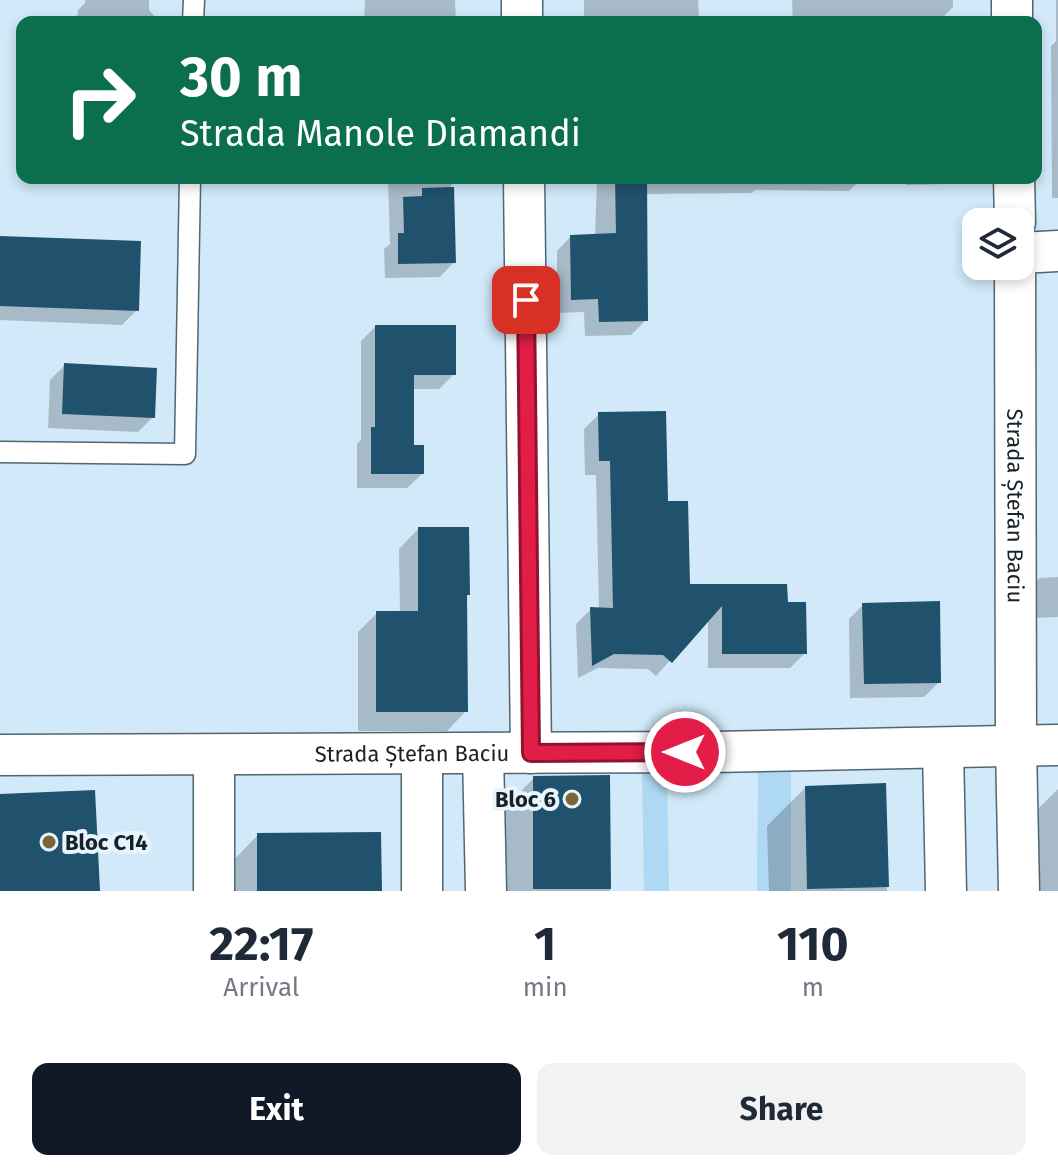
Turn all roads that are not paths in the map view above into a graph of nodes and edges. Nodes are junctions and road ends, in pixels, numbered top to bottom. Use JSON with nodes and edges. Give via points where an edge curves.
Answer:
{"nodes":[{"id":1,"x":190,"y":184,"type":"edge"},
{"id":2,"x":524,"y":184,"type":"edge"},
{"id":3,"x":1014,"y":184,"type":"edge"},
{"id":4,"x":1015,"y":208,"type":"edge"},
{"id":5,"x":1058,"y":251,"type":"edge"},
{"id":6,"x":1034,"y":252,"type":"edge"},
{"id":7,"x":1015,"y":280,"type":"edge"},
{"id":8,"x":0,"y":452,"type":"edge"},
{"id":9,"x":1058,"y":745,"type":"edge"},
{"id":10,"x":1016,"y":746,"type":"junction"},
{"id":11,"x":943,"y":749,"type":"junction"},
{"id":12,"x":483,"y":753,"type":"junction"},
{"id":13,"x":531,"y":753,"type":"junction"},
{"id":14,"x":422,"y":754,"type":"junction"},
{"id":15,"x":0,"y":755,"type":"edge"},
{"id":16,"x":214,"y":755,"type":"junction"},
{"id":17,"x":214,"y":891,"type":"edge"},
{"id":18,"x":422,"y":891,"type":"edge"},
{"id":19,"x":486,"y":891,"type":"edge"},
{"id":20,"x":946,"y":891,"type":"edge"},
{"id":21,"x":1019,"y":891,"type":"edge"}],
"edges":[{"from":1,"to":8,"type":"lane","via":[[185,454]]},
{"from":2,"to":13,"type":"street"},
{"from":3,"to":4,"type":"street"},
{"from":5,"to":6,"type":"street"},
{"from":7,"to":10,"type":"street","name":"Strada Ștefan Baciu"},
{"from":9,"to":10,"type":"street","name":"Strada Ștefan Baciu"},
{"from":10,"to":11,"type":"street","name":"Strada Ștefan Baciu"},
{"from":10,"to":21,"type":"street"},
{"from":11,"to":13,"type":"street","name":"Strada Ștefan Baciu"},
{"from":11,"to":20,"type":"street"},
{"from":12,"to":13,"type":"street","name":"Strada Ștefan Baciu"},
{"from":12,"to":14,"type":"street","name":"Strada Ștefan Baciu"},
{"from":12,"to":19,"type":"street"},
{"from":14,"to":16,"type":"street","name":"Strada Ștefan Baciu"},
{"from":14,"to":18,"type":"street"},
{"from":15,"to":16,"type":"street","name":"Strada Ștefan Baciu"},
{"from":16,"to":17,"type":"street"}]}
